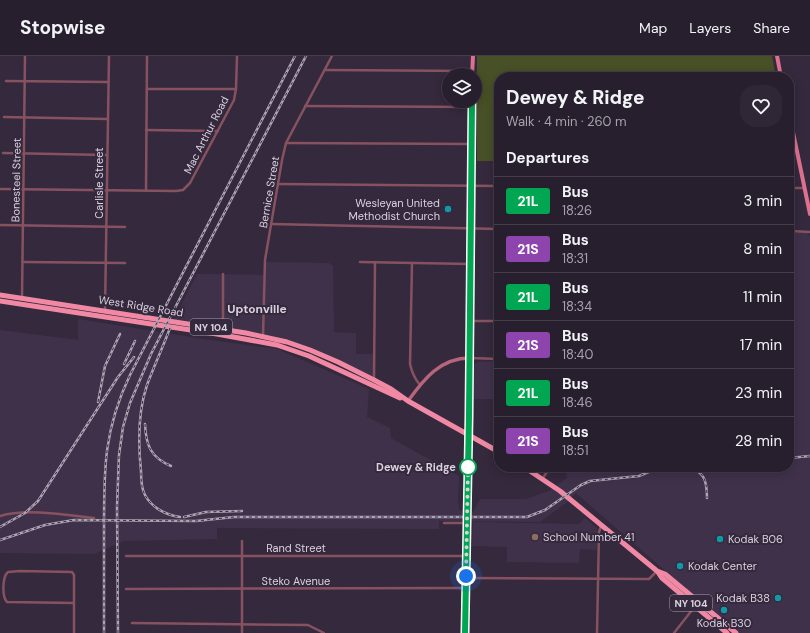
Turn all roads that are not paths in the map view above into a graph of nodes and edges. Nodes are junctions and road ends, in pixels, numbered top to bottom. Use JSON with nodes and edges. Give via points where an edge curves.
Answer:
{"nodes":[{"id":1,"x":25,"y":56,"type":"edge"},
{"id":2,"x":109,"y":56,"type":"edge"},
{"id":3,"x":147,"y":56,"type":"edge"},
{"id":4,"x":237,"y":56,"type":"edge"},
{"id":5,"x":332,"y":56,"type":"edge"},
{"id":6,"x":473,"y":56,"type":"edge"},
{"id":7,"x":777,"y":56,"type":"edge"},
{"id":8,"x":472,"y":68,"type":"edge"},
{"id":9,"x":325,"y":70,"type":"junction"},
{"id":10,"x":442,"y":72,"type":"edge"},
{"id":11,"x":780,"y":72,"type":"edge"},
{"id":12,"x":6,"y":81,"type":"dead end"},
{"id":13,"x":25,"y":82,"type":"junction"},
{"id":14,"x":108,"y":82,"type":"junction"},
{"id":15,"x":147,"y":89,"type":"junction"},
{"id":16,"x":236,"y":90,"type":"junction"},
{"id":17,"x":305,"y":106,"type":"junction"},
{"id":18,"x":442,"y":107,"type":"edge"},
{"id":19,"x":472,"y":108,"type":"edge"},
{"id":20,"x":4,"y":117,"type":"dead end"},
{"id":21,"x":24,"y":117,"type":"junction"},
{"id":22,"x":107,"y":119,"type":"junction"},
{"id":23,"x":146,"y":130,"type":"junction"},
{"id":24,"x":218,"y":131,"type":"junction"},
{"id":25,"x":794,"y":136,"type":"edge"},
{"id":26,"x":286,"y":143,"type":"junction"},
{"id":27,"x":472,"y":144,"type":"junction"},
{"id":28,"x":2,"y":153,"type":"dead end"},
{"id":29,"x":24,"y":153,"type":"junction"},
{"id":30,"x":107,"y":155,"type":"junction"},
{"id":31,"x":277,"y":184,"type":"junction"},
{"id":32,"x":471,"y":186,"type":"junction"},
{"id":33,"x":494,"y":186,"type":"edge"},
{"id":34,"x":794,"y":188,"type":"edge"},
{"id":35,"x":805,"y":188,"type":"junction"},
{"id":36,"x":0,"y":189,"type":"edge"},
{"id":37,"x":24,"y":190,"type":"junction"},
{"id":38,"x":107,"y":191,"type":"junction"},
{"id":39,"x":146,"y":191,"type":"junction"},
{"id":40,"x":810,"y":214,"type":"edge"},
{"id":41,"x":271,"y":224,"type":"junction"},
{"id":42,"x":0,"y":225,"type":"edge"},
{"id":43,"x":23,"y":226,"type":"junction"},
{"id":44,"x":107,"y":227,"type":"junction"},
{"id":45,"x":125,"y":227,"type":"dead end"},
{"id":46,"x":471,"y":228,"type":"junction"},
{"id":47,"x":494,"y":229,"type":"edge"},
{"id":48,"x":794,"y":231,"type":"edge"},
{"id":49,"x":810,"y":232,"type":"edge"},
{"id":50,"x":23,"y":262,"type":"junction"},
{"id":51,"x":360,"y":262,"type":"dead end"},
{"id":52,"x":375,"y":262,"type":"junction"},
{"id":53,"x":106,"y":263,"type":"junction"},
{"id":54,"x":125,"y":263,"type":"dead end"},
{"id":55,"x":412,"y":263,"type":"junction"},
{"id":56,"x":470,"y":264,"type":"junction"},
{"id":57,"x":223,"y":274,"type":"dead end"},
{"id":58,"x":0,"y":294,"type":"edge"},
{"id":59,"x":22,"y":298,"type":"junction"},
{"id":60,"x":0,"y":301,"type":"edge"},
{"id":61,"x":22,"y":304,"type":"junction"},
{"id":62,"x":106,"y":311,"type":"junction"},
{"id":63,"x":470,"y":321,"type":"junction"},
{"id":64,"x":494,"y":321,"type":"edge"},
{"id":65,"x":223,"y":329,"type":"junction"},
{"id":66,"x":263,"y":339,"type":"junction"},
{"id":67,"x":470,"y":358,"type":"junction"},
{"id":68,"x":494,"y":359,"type":"edge"},
{"id":69,"x":374,"y":380,"type":"junction"},
{"id":70,"x":420,"y":385,"type":"junction"},
{"id":71,"x":408,"y":401,"type":"junction"},
{"id":72,"x":469,"y":435,"type":"junction"},
{"id":73,"x":494,"y":449,"type":"edge"},
{"id":74,"x":533,"y":472,"type":"edge"},
{"id":75,"x":547,"y":472,"type":"edge"},
{"id":76,"x":543,"y":478,"type":"junction"},
{"id":77,"x":0,"y":516,"type":"edge"},
{"id":78,"x":94,"y":518,"type":"dead end"},
{"id":79,"x":466,"y":522,"type":"junction"},
{"id":80,"x":444,"y":523,"type":"dead end"},
{"id":81,"x":601,"y":525,"type":"junction"},
{"id":82,"x":242,"y":542,"type":"dead end"},
{"id":83,"x":126,"y":556,"type":"dead end"},
{"id":84,"x":242,"y":556,"type":"junction"},
{"id":85,"x":466,"y":556,"type":"junction"},
{"id":86,"x":657,"y":571,"type":"junction"},
{"id":87,"x":466,"y":578,"type":"junction"},
{"id":88,"x":598,"y":579,"type":"junction"},
{"id":89,"x":466,"y":588,"type":"junction"},
{"id":90,"x":126,"y":589,"type":"dead end"},
{"id":91,"x":242,"y":589,"type":"junction"},
{"id":92,"x":74,"y":603,"type":"junction"},
{"id":93,"x":697,"y":604,"type":"junction"},
{"id":94,"x":132,"y":623,"type":"dead end"},
{"id":95,"x":242,"y":624,"type":"junction"},
{"id":96,"x":74,"y":633,"type":"edge"},
{"id":97,"x":242,"y":633,"type":"edge"},
{"id":98,"x":324,"y":633,"type":"edge"},
{"id":99,"x":465,"y":633,"type":"edge"},
{"id":100,"x":597,"y":633,"type":"edge"},
{"id":101,"x":674,"y":633,"type":"edge"},
{"id":102,"x":728,"y":633,"type":"edge"},
{"id":103,"x":736,"y":633,"type":"edge"}],
"edges":[{"from":1,"to":13,"type":"street","name":"Bonesteel Street"},
{"from":2,"to":14,"type":"street","name":"Carlisle Street"},
{"from":3,"to":15,"type":"street"},
{"from":4,"to":16,"type":"street","name":"Mac Arthur Road"},
{"from":5,"to":9,"type":"street","name":"Bernice Street"},
{"from":6,"to":8,"type":"main road"},
{"from":7,"to":11,"type":"main road"},
{"from":9,"to":10,"type":"street"},
{"from":9,"to":17,"type":"street","name":"Bernice Street"},
{"from":12,"to":13,"type":"street"},
{"from":13,"to":14,"type":"street"},
{"from":13,"to":21,"type":"street","name":"Bonesteel Street"},
{"from":14,"to":22,"type":"street","name":"Carlisle Street"},
{"from":15,"to":16,"type":"street"},
{"from":15,"to":23,"type":"street"},
{"from":16,"to":24,"type":"street","name":"Mac Arthur Road","via":[[234,100]]},
{"from":17,"to":18,"type":"street"},
{"from":17,"to":26,"type":"street","name":"Bernice Street"},
{"from":19,"to":27,"type":"main road"},
{"from":20,"to":21,"type":"street"},
{"from":21,"to":22,"type":"street"},
{"from":21,"to":29,"type":"street","name":"Bonesteel Street"},
{"from":22,"to":30,"type":"street","name":"Carlisle Street"},
{"from":23,"to":24,"type":"street"},
{"from":23,"to":39,"type":"street"},
{"from":24,"to":39,"type":"street","name":"Mac Arthur Road","via":[[186,188],[176,191]]},
{"from":25,"to":35,"type":"main road"},
{"from":26,"to":27,"type":"street"},
{"from":26,"to":31,"type":"street","name":"Bernice Street"},
{"from":27,"to":32,"type":"main road"},
{"from":28,"to":29,"type":"street"},
{"from":29,"to":30,"type":"street"},
{"from":29,"to":37,"type":"street","name":"Bonesteel Street"},
{"from":30,"to":38,"type":"street","name":"Carlisle Street"},
{"from":31,"to":32,"type":"street"},
{"from":31,"to":41,"type":"street","name":"Bernice Street"},
{"from":32,"to":33,"type":"street"},
{"from":32,"to":46,"type":"main road"},
{"from":34,"to":35,"type":"street"},
{"from":35,"to":40,"type":"main road"},
{"from":36,"to":37,"type":"street","name":"Mac Arthur Road"},
{"from":37,"to":38,"type":"street","name":"Mac Arthur Road"},
{"from":37,"to":43,"type":"street","name":"Bonesteel Street"},
{"from":38,"to":39,"type":"street","name":"Mac Arthur Road"},
{"from":38,"to":44,"type":"street","name":"Carlisle Street"},
{"from":41,"to":46,"type":"street"},
{"from":41,"to":66,"type":"street","name":"Bernice Street","via":[[265,269]]},
{"from":42,"to":43,"type":"street"},
{"from":43,"to":44,"type":"street"},
{"from":43,"to":50,"type":"street","name":"Bonesteel Street"},
{"from":44,"to":45,"type":"street"},
{"from":44,"to":53,"type":"street","name":"Carlisle Street"},
{"from":46,"to":47,"type":"street"},
{"from":46,"to":56,"type":"main road"},
{"from":48,"to":49,"type":"street"},
{"from":50,"to":53,"type":"street"},
{"from":50,"to":59,"type":"street","name":"Bonesteel Street"},
{"from":51,"to":52,"type":"street"},
{"from":52,"to":55,"type":"street"},
{"from":52,"to":69,"type":"street"},
{"from":53,"to":54,"type":"street"},
{"from":53,"to":62,"type":"street","name":"Carlisle Street"},
{"from":55,"to":56,"type":"street"},
{"from":55,"to":70,"type":"street","via":[[410,364],[412,373]]},
{"from":56,"to":63,"type":"main road"},
{"from":57,"to":65,"type":"street"},
{"from":58,"to":59,"type":"highway","name":"West Ridge Road","number":"NY 104"},
{"from":59,"to":61,"type":"street","name":"Bonesteel Street"},
{"from":59,"to":62,"type":"highway","name":"West Ridge Road","number":"NY 104"},
{"from":60,"to":61,"type":"highway","name":"West Ridge Road","number":"NY 104"},
{"from":61,"to":66,"type":"highway","name":"West Ridge Road","number":"NY 104"},
{"from":62,"to":65,"type":"highway","name":"West Ridge Road","number":"NY 104"},
{"from":63,"to":64,"type":"street"},
{"from":63,"to":67,"type":"main road"},
{"from":65,"to":66,"type":"highway","name":"West Ridge Road","number":"NY 104"},
{"from":66,"to":69,"type":"highway","name":"West Ridge Road","number":"NY 104","via":[[287,342],[310,350]]},
{"from":66,"to":71,"type":"highway","name":"West Ridge Road","number":"NY 104","via":[[309,356]]},
{"from":67,"to":68,"type":"street"},
{"from":67,"to":70,"type":"street","via":[[443,364]]},
{"from":67,"to":72,"type":"main road"},
{"from":69,"to":71,"type":"highway","name":"West Ridge Road","number":"NY 104"},
{"from":70,"to":71,"type":"street"},
{"from":71,"to":72,"type":"highway","name":"West Ridge Road","number":"NY 104"},
{"from":72,"to":73,"type":"highway","name":"West Ridge Road","number":"NY 104"},
{"from":72,"to":79,"type":"street"},
{"from":74,"to":76,"type":"highway","number":"NY 104"},
{"from":75,"to":76,"type":"street"},
{"from":76,"to":81,"type":"highway","number":"NY 104"},
{"from":77,"to":78,"type":"street","via":[[50,513]]},
{"from":79,"to":80,"type":"street"},
{"from":79,"to":85,"type":"street"},
{"from":81,"to":86,"type":"highway","number":"NY 104"},
{"from":81,"to":88,"type":"street"},
{"from":82,"to":84,"type":"street"},
{"from":83,"to":84,"type":"street","name":"Rand Street"},
{"from":84,"to":85,"type":"street","name":"Rand Street"},
{"from":84,"to":91,"type":"street"},
{"from":85,"to":87,"type":"street"},
{"from":86,"to":88,"type":"street","via":[[650,579]]},
{"from":86,"to":93,"type":"highway","number":"NY 104","via":[[665,574]]},
{"from":87,"to":88,"type":"street"},
{"from":87,"to":89,"type":"street"},
{"from":88,"to":100,"type":"street"},
{"from":89,"to":91,"type":"street","name":"Steko Avenue"},
{"from":89,"to":99,"type":"street"},
{"from":90,"to":91,"type":"street","name":"Steko Avenue"},
{"from":91,"to":95,"type":"street"},
{"from":92,"to":92,"type":"street","via":[[74,575],[70,571],[12,571],[5,575],[4,597],[7,602]]},
{"from":92,"to":96,"type":"street"},
{"from":93,"to":101,"type":"street"},
{"from":93,"to":102,"type":"highway","number":"NY 104"},
{"from":93,"to":103,"type":"highway","number":"NY 104"},
{"from":94,"to":95,"type":"street"},
{"from":95,"to":97,"type":"street"},
{"from":95,"to":98,"type":"street","via":[[308,625]]}]}
